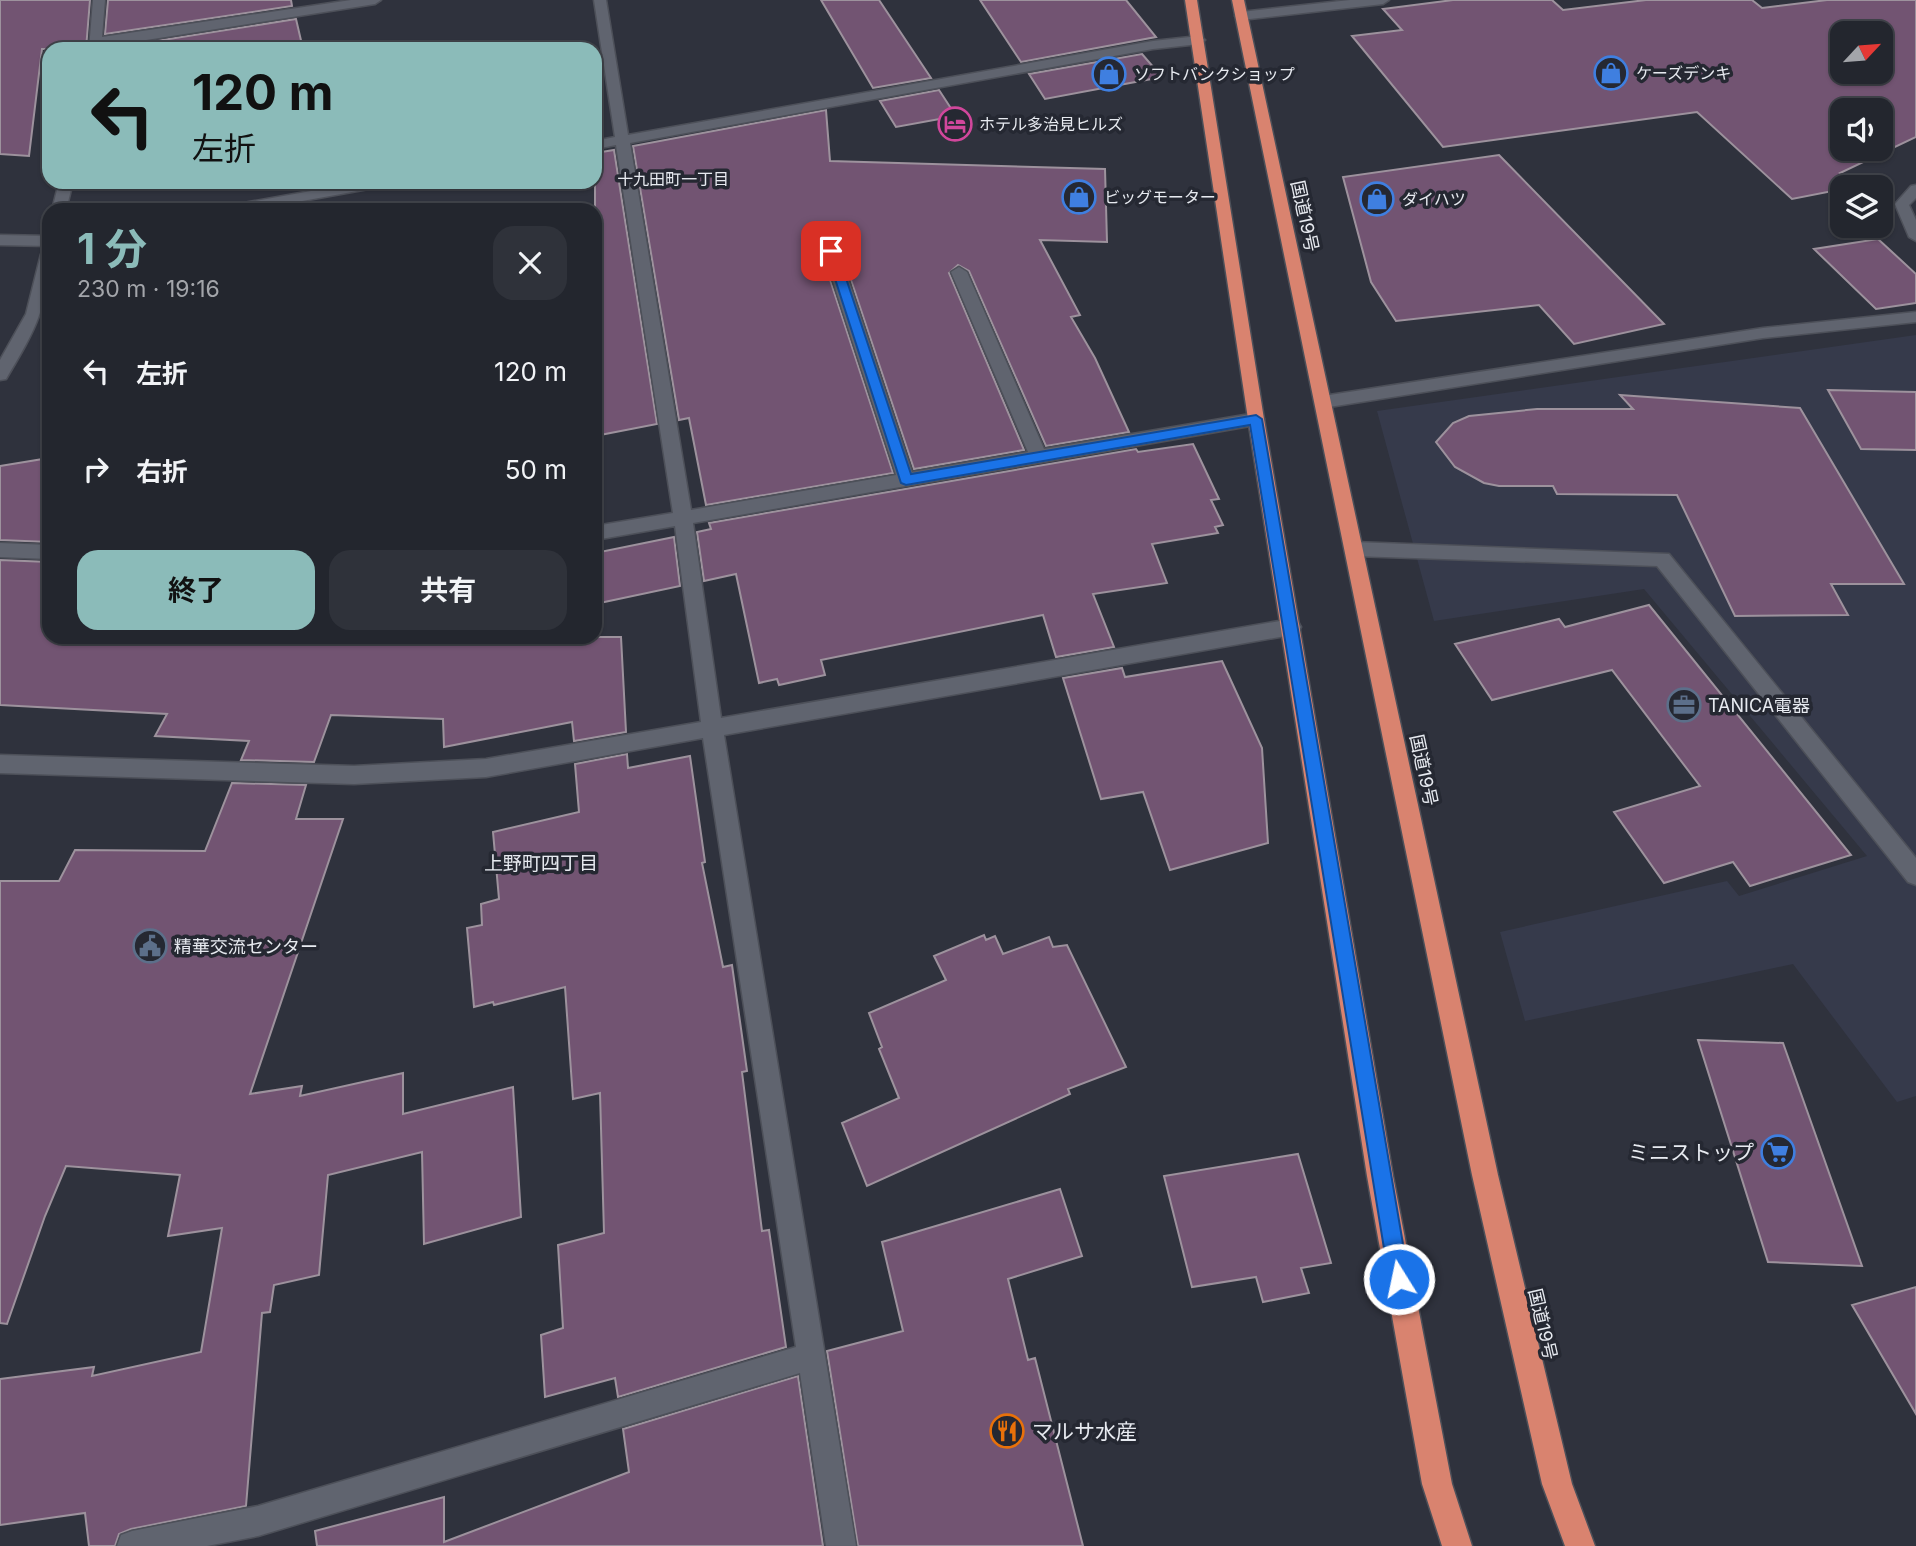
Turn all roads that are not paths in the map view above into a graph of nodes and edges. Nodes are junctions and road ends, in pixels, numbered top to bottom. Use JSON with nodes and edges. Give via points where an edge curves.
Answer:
{"nodes":[{"id":1,"x":99,"y":0,"type":"edge"},
{"id":2,"x":375,"y":0,"type":"edge"},
{"id":3,"x":600,"y":0,"type":"edge"},
{"id":4,"x":1191,"y":0,"type":"edge"},
{"id":5,"x":1383,"y":0,"type":"edge"},
{"id":6,"x":1239,"y":8,"type":"edge"},
{"id":7,"x":1199,"y":40,"type":"junction"},
{"id":8,"x":96,"y":42,"type":"edge"},
{"id":9,"x":120,"y":42,"type":"edge"},
{"id":10,"x":623,"y":140,"type":"junction"},
{"id":11,"x":602,"y":144,"type":"edge"},
{"id":12,"x":346,"y":189,"type":"edge"},
{"id":13,"x":1916,"y":189,"type":"edge"},
{"id":14,"x":266,"y":203,"type":"edge"},
{"id":15,"x":1916,"y":237,"type":"edge"},
{"id":16,"x":0,"y":240,"type":"edge"},
{"id":17,"x":42,"y":241,"type":"edge"},
{"id":18,"x":831,"y":251,"type":"dead end"},
{"id":19,"x":959,"y":272,"type":"dead end"},
{"id":20,"x":42,"y":282,"type":"edge"},
{"id":21,"x":1916,"y":317,"type":"edge"},
{"id":22,"x":0,"y":375,"type":"edge"},
{"id":23,"x":1323,"y":402,"type":"junction"},
{"id":24,"x":1256,"y":419,"type":"junction"},
{"id":25,"x":1039,"y":457,"type":"junction"},
{"id":26,"x":906,"y":480,"type":"junction"},
{"id":27,"x":683,"y":519,"type":"junction"},
{"id":28,"x":602,"y":532,"type":"edge"},
{"id":29,"x":1354,"y":549,"type":"junction"},
{"id":30,"x":0,"y":550,"type":"edge"},
{"id":31,"x":42,"y":552,"type":"edge"},
{"id":32,"x":1291,"y":627,"type":"junction"},
{"id":33,"x":712,"y":727,"type":"junction"},
{"id":34,"x":0,"y":764,"type":"edge"},
{"id":35,"x":1916,"y":875,"type":"edge"},
{"id":36,"x":812,"y":1356,"type":"junction"},
{"id":37,"x":132,"y":1546,"type":"edge"},
{"id":38,"x":841,"y":1546,"type":"edge"},
{"id":39,"x":1457,"y":1546,"type":"edge"},
{"id":40,"x":1580,"y":1546,"type":"edge"}],
"edges":[{"from":1,"to":8,"type":"street"},
{"from":2,"to":9,"type":"street"},
{"from":3,"to":10,"type":"street"},
{"from":4,"to":7,"type":"highway"},
{"from":5,"to":6,"type":"street"},
{"from":6,"to":23,"type":"highway","name":"国道19号"},
{"from":7,"to":10,"type":"street"},
{"from":7,"to":24,"type":"highway"},
{"from":10,"to":11,"type":"street"},
{"from":10,"to":27,"type":"street"},
{"from":12,"to":14,"type":"street"},
{"from":13,"to":15,"type":"street","via":[[1902,204]]},
{"from":16,"to":17,"type":"street"},
{"from":18,"to":26,"type":"street"},
{"from":19,"to":25,"type":"street"},
{"from":20,"to":22,"type":"street","via":[[34,314]]},
{"from":21,"to":23,"type":"street","via":[[1763,332]]},
{"from":23,"to":29,"type":"highway","name":"国道19号"},
{"from":24,"to":25,"type":"street"},
{"from":24,"to":32,"type":"highway"},
{"from":25,"to":26,"type":"street"},
{"from":26,"to":27,"type":"street"},
{"from":27,"to":28,"type":"street"},
{"from":27,"to":33,"type":"street"},
{"from":29,"to":35,"type":"street","via":[[1662,559]]},
{"from":29,"to":40,"type":"highway","name":"国道19号","via":[[1485,1175],[1556,1484]]},
{"from":30,"to":31,"type":"street"},
{"from":32,"to":33,"type":"street"},
{"from":32,"to":39,"type":"highway","via":[[1380,1176],[1437,1484]]},
{"from":33,"to":34,"type":"street","via":[[460,770],[354,775]]},
{"from":33,"to":36,"type":"street"},
{"from":36,"to":37,"type":"street","via":[[258,1521]]},
{"from":36,"to":38,"type":"street"}]}
